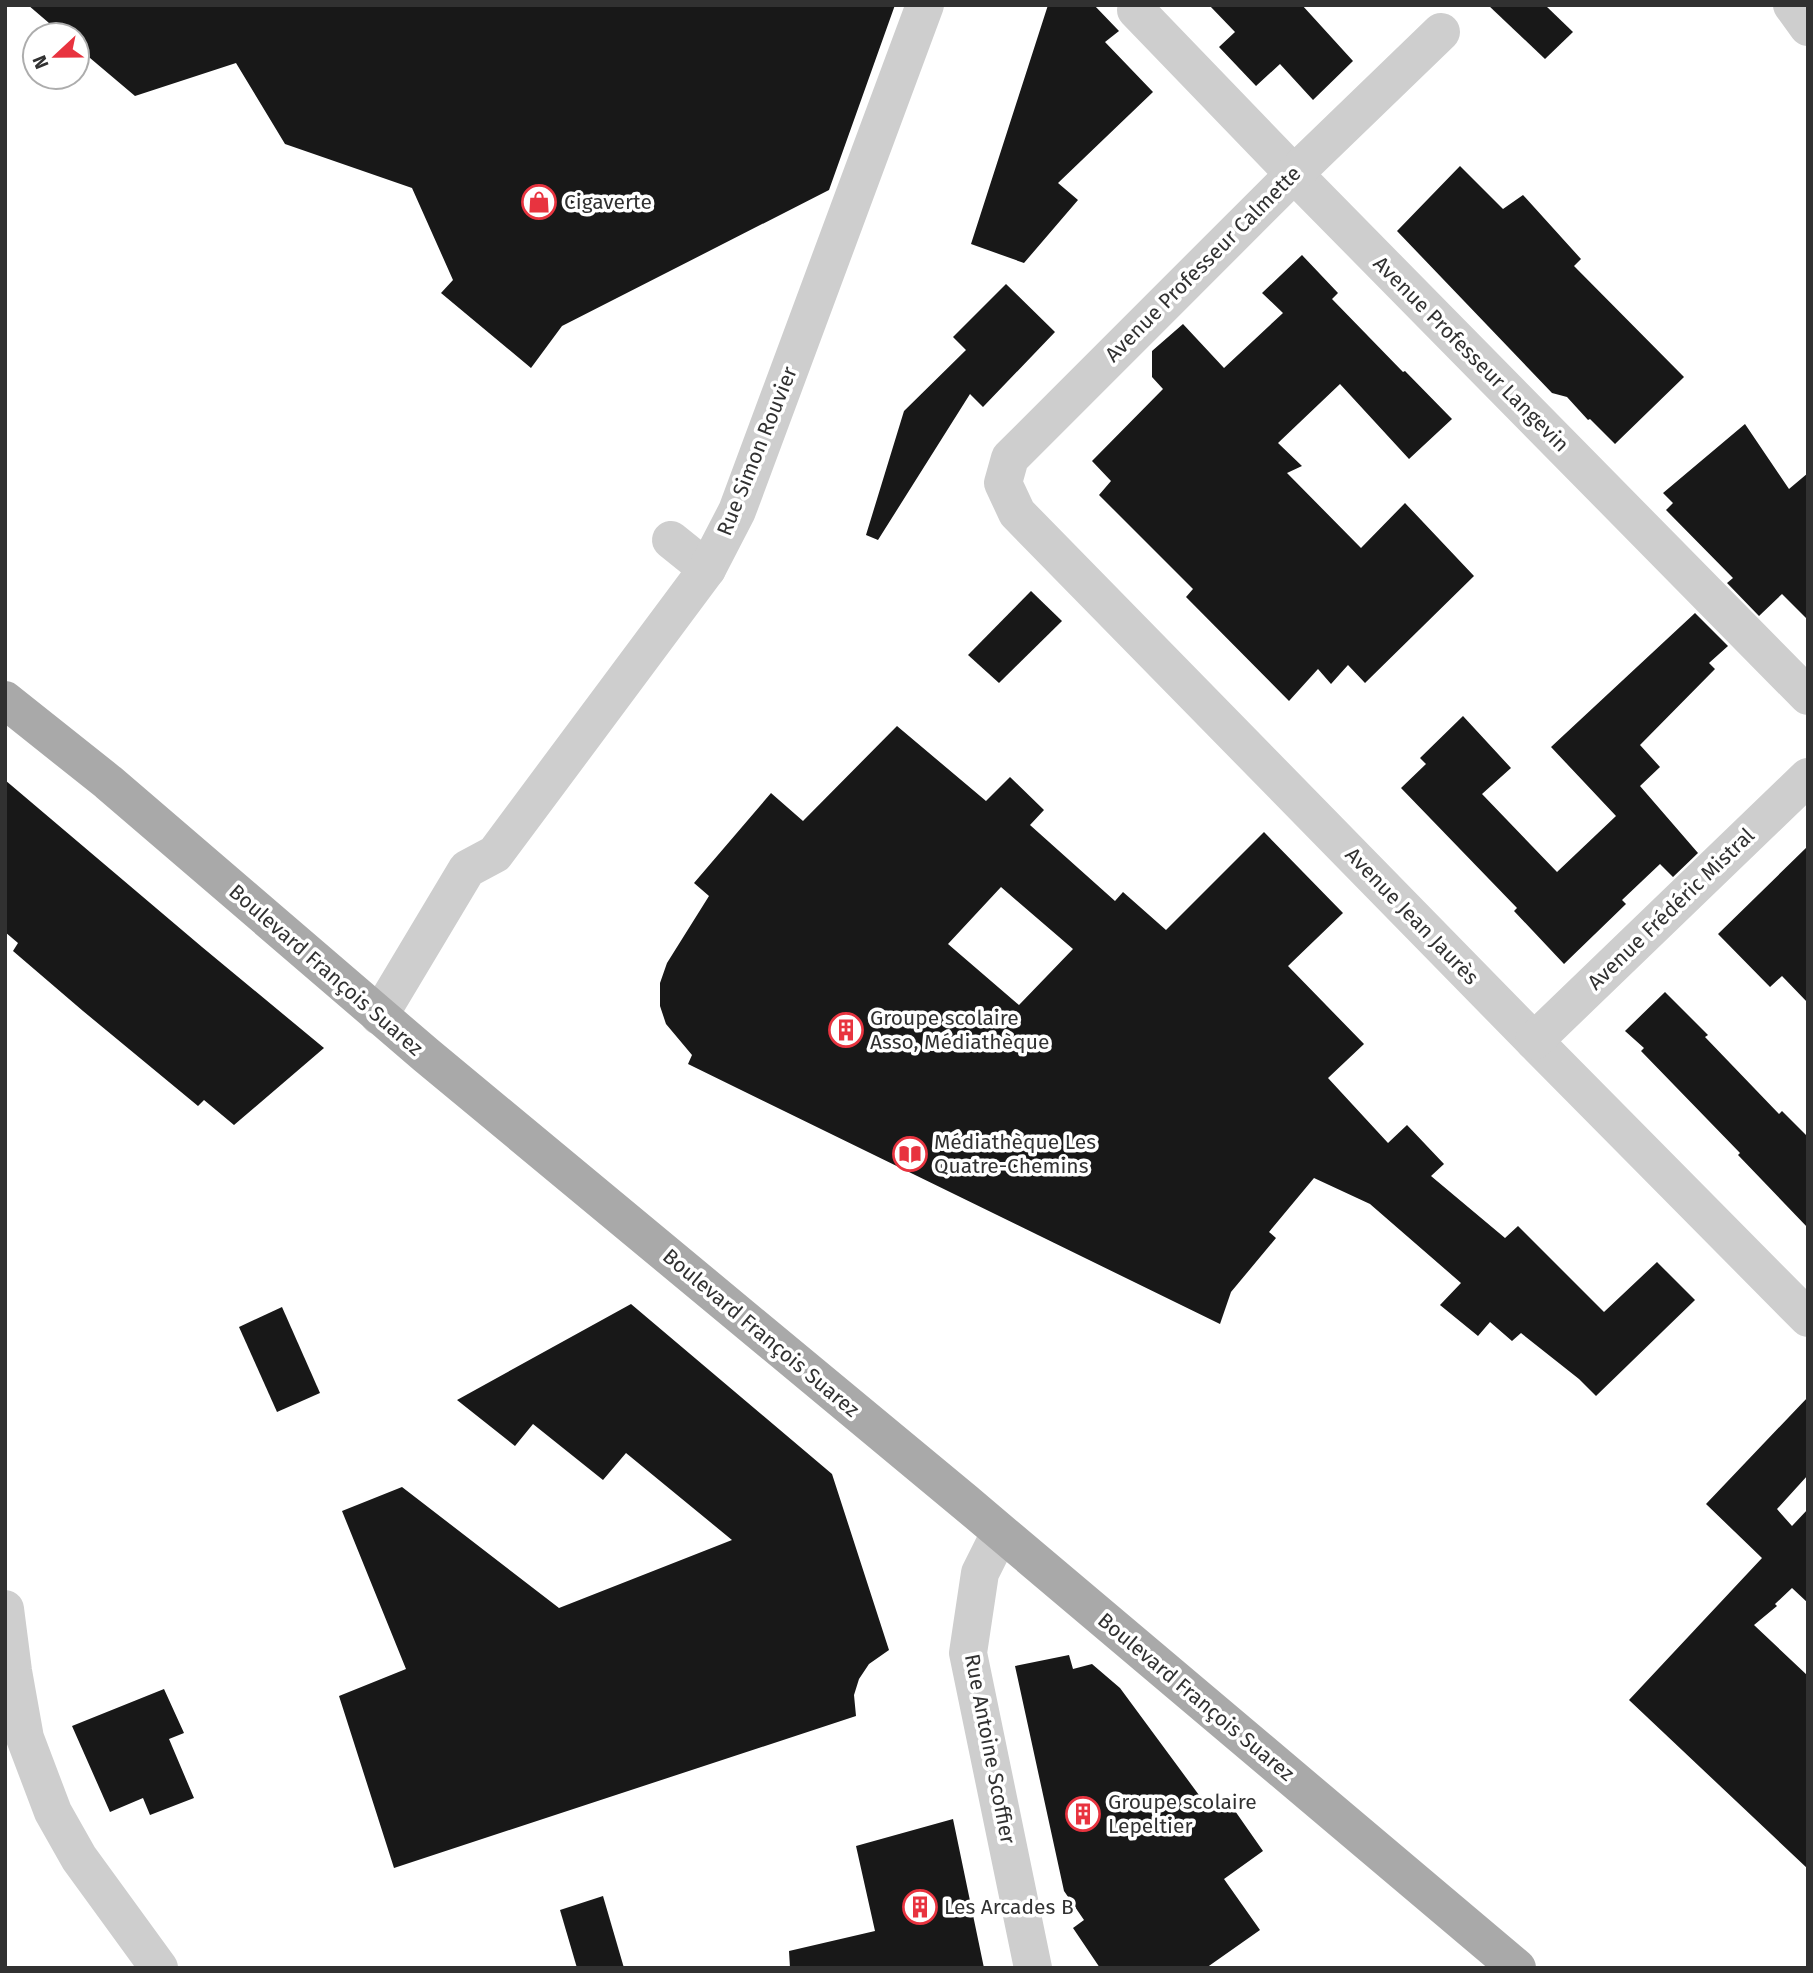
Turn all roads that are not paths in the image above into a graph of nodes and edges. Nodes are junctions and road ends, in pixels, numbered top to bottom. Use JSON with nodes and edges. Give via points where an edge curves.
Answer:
{"nodes":[{"id":1,"x":925,"y":5,"type":"edge"},
{"id":2,"x":1792,"y":5,"type":"edge"},
{"id":3,"x":1136,"y":10,"type":"dead end"},
{"id":4,"x":1808,"y":27,"type":"edge"},
{"id":5,"x":1441,"y":32,"type":"dead end"},
{"id":6,"x":1294,"y":174,"type":"junction"},
{"id":7,"x":1017,"y":513,"type":"joint"},
{"id":8,"x":671,"y":540,"type":"dead end"},
{"id":9,"x":707,"y":569,"type":"junction"},
{"id":10,"x":1808,"y":696,"type":"edge"},
{"id":11,"x":5,"y":699,"type":"edge"},
{"id":12,"x":1808,"y":777,"type":"edge"},
{"id":13,"x":379,"y":1016,"type":"junction"},
{"id":14,"x":1534,"y":1041,"type":"junction"},
{"id":15,"x":1808,"y":1318,"type":"edge"},
{"id":16,"x":1000,"y":1532,"type":"junction"},
{"id":17,"x":5,"y":1609,"type":"edge"},
{"id":18,"x":159,"y":1968,"type":"edge"},
{"id":19,"x":1033,"y":1968,"type":"edge"},
{"id":20,"x":1517,"y":1968,"type":"edge"}],
"edges":[{"from":1,"to":9,"type":"street","name":"Rue Simon Rouvier","via":[[737,511]]},
{"from":2,"to":4,"type":"street"},
{"from":3,"to":6,"type":"street","name":"Avenue Professeur Langevin"},
{"from":5,"to":6,"type":"street","name":"Avenue Professeur Calmette"},
{"from":6,"to":7,"type":"street","name":"Avenue Professeur Calmette","via":[[1010,458],[1003,482]]},
{"from":6,"to":10,"type":"street","name":"Avenue Professeur Langevin"},
{"from":7,"to":14,"type":"street","name":"Avenue Jean Jaurès"},
{"from":8,"to":9,"type":"street"},
{"from":9,"to":13,"type":"street","name":"Rue Simon Rouvier","via":[[495,854],[467,869]]},
{"from":11,"to":13,"type":"main road","name":"Boulevard François Suarez"},
{"from":12,"to":14,"type":"street","name":"Avenue Frédéric Mistral"},
{"from":13,"to":16,"type":"main road","name":"Boulevard François Suarez"},
{"from":14,"to":15,"type":"street","name":"Avenue Jean Jaurès"},
{"from":16,"to":19,"type":"street","name":"Rue Antoine Scoffier","via":[[980,1573],[968,1653]]},
{"from":16,"to":20,"type":"main road","name":"Boulevard François Suarez"},
{"from":17,"to":18,"type":"street","via":[[25,1738],[53,1812],[79,1858]]}]}
